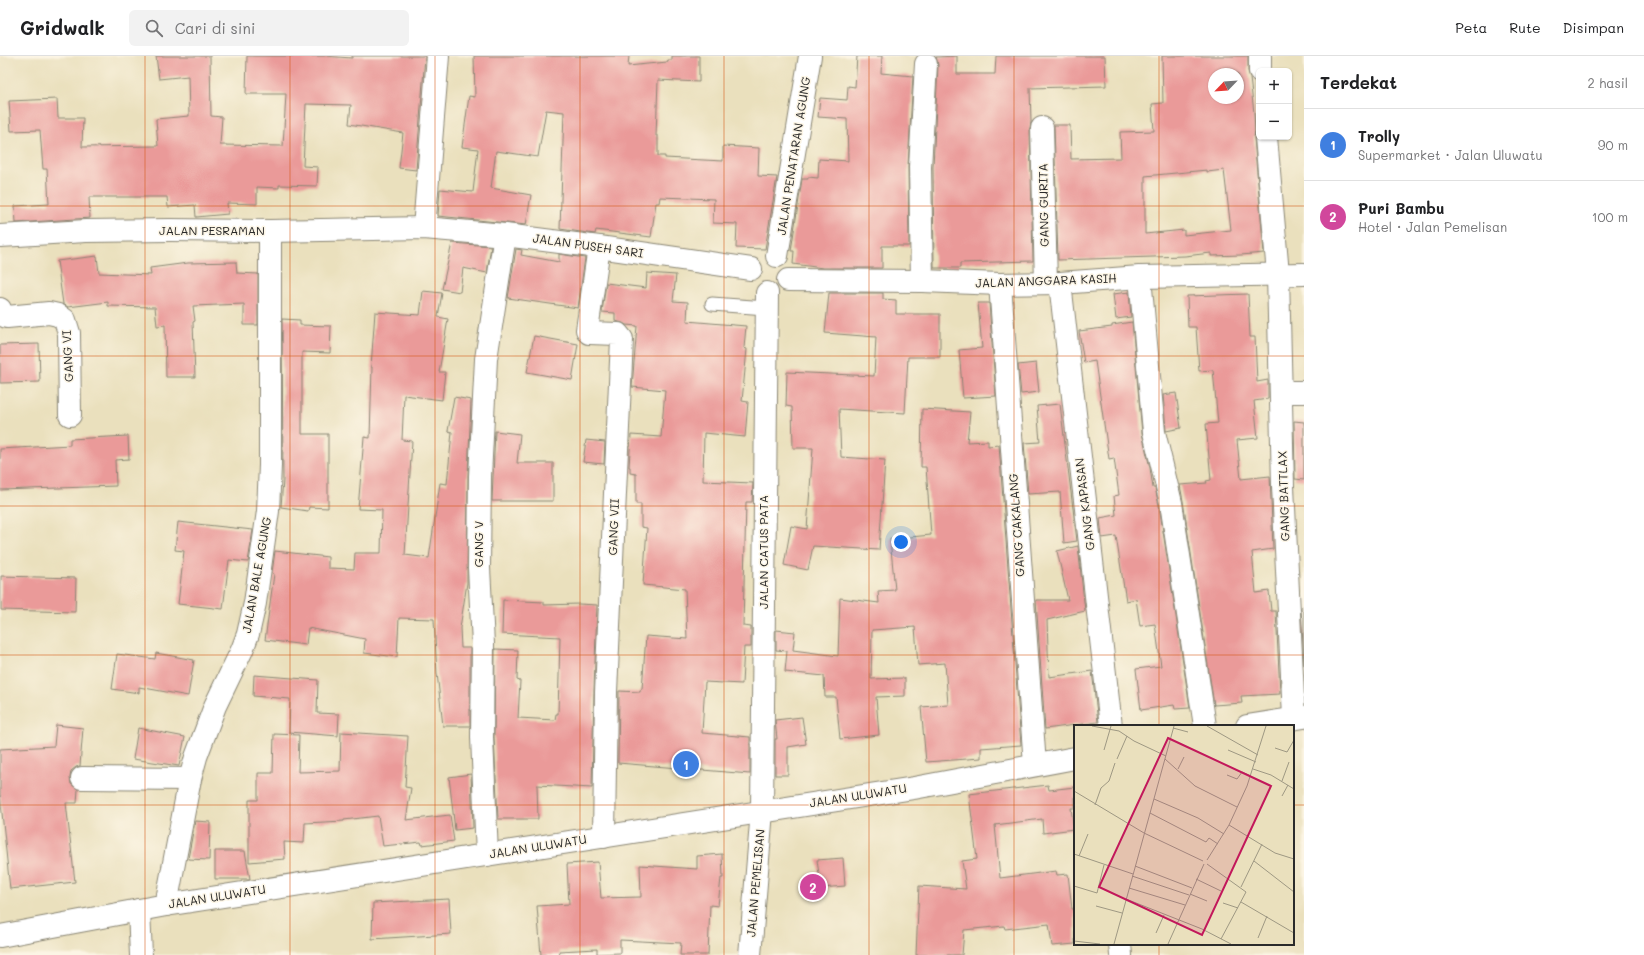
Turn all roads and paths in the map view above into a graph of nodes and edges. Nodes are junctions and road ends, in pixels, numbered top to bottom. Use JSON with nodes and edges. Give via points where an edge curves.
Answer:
{"nodes":[{"id":1,"x":438,"y":56,"type":"edge"},
{"id":2,"x":810,"y":56,"type":"edge"},
{"id":3,"x":1260,"y":56,"type":"edge"},
{"id":4,"x":926,"y":64,"type":"dead end"},
{"id":5,"x":1260,"y":68,"type":"edge"},
{"id":6,"x":1042,"y":128,"type":"dead end"},
{"id":7,"x":1266,"y":140,"type":"edge"},
{"id":8,"x":424,"y":228,"type":"junction"},
{"id":9,"x":270,"y":231,"type":"junction"},
{"id":10,"x":505,"y":235,"type":"junction"},
{"id":11,"x":0,"y":236,"type":"edge"},
{"id":12,"x":599,"y":247,"type":"junction"},
{"id":13,"x":777,"y":256,"type":"junction"},
{"id":14,"x":751,"y":269,"type":"junction"},
{"id":15,"x":1278,"y":274,"type":"junction"},
{"id":16,"x":1304,"y":274,"type":"edge"},
{"id":17,"x":1140,"y":277,"type":"junction"},
{"id":18,"x":788,"y":280,"type":"junction"},
{"id":19,"x":922,"y":281,"type":"junction"},
{"id":20,"x":1053,"y":283,"type":"junction"},
{"id":21,"x":1000,"y":284,"type":"junction"},
{"id":22,"x":766,"y":301,"type":"junction"},
{"id":23,"x":712,"y":304,"type":"dead end"},
{"id":24,"x":0,"y":309,"type":"edge"},
{"id":25,"x":1281,"y":392,"type":"junction"},
{"id":26,"x":1304,"y":392,"type":"edge"},
{"id":27,"x":70,"y":415,"type":"dead end"},
{"id":28,"x":1299,"y":718,"type":"edge"},
{"id":29,"x":1111,"y":725,"type":"edge"},
{"id":30,"x":1205,"y":725,"type":"edge"},
{"id":31,"x":1254,"y":725,"type":"edge"},
{"id":32,"x":1074,"y":758,"type":"edge"},
{"id":33,"x":1035,"y":765,"type":"junction"},
{"id":34,"x":82,"y":778,"type":"dead end"},
{"id":35,"x":190,"y":779,"type":"junction"},
{"id":36,"x":762,"y":811,"type":"junction"},
{"id":37,"x":604,"y":837,"type":"junction"},
{"id":38,"x":487,"y":855,"type":"junction"},
{"id":39,"x":166,"y":905,"type":"junction"},
{"id":40,"x":139,"y":910,"type":"junction"},
{"id":41,"x":0,"y":936,"type":"edge"},
{"id":42,"x":1120,"y":945,"type":"edge"},
{"id":43,"x":140,"y":955,"type":"edge"},
{"id":44,"x":750,"y":955,"type":"edge"},
{"id":45,"x":1121,"y":955,"type":"edge"}],
"edges":[{"from":1,"to":8,"type":"street"},
{"from":2,"to":13,"type":"street","name":"JALAN PENATARAN AGUNG"},
{"from":3,"to":5,"type":"street"},
{"from":4,"to":19,"type":"street","via":[[920,167]]},
{"from":6,"to":20,"type":"street","name":"GANG GURITA"},
{"from":7,"to":15,"type":"street","name":"GANG BATTLAX"},
{"from":8,"to":9,"type":"street","name":"JALAN PESRAMAN"},
{"from":8,"to":10,"type":"street","name":"JALAN PUSEH SARI"},
{"from":9,"to":11,"type":"street","name":"JALAN PESRAMAN","via":[[86,231]]},
{"from":9,"to":35,"type":"street","name":"JALAN BALE AGUNG","via":[[268,511],[255,603],[248,634],[215,706]]},
{"from":10,"to":12,"type":"street","name":"JALAN PUSEH SARI"},
{"from":10,"to":38,"type":"street","name":"GANG V","via":[[486,359],[480,476],[478,568],[483,644],[482,737]]},
{"from":12,"to":14,"type":"street","name":"JALAN PUSEH SARI"},
{"from":12,"to":37,"type":"street","name":"GANG VII","via":[[587,330],[589,333],[618,334],[622,339],[606,692]]},
{"from":13,"to":14,"type":"street","via":[[767,255],[757,260]]},
{"from":13,"to":18,"type":"street","via":[[784,262]]},
{"from":14,"to":22,"type":"street","via":[[750,277]]},
{"from":15,"to":16,"type":"street","name":"JALAN ANGGARA KASIH"},
{"from":15,"to":17,"type":"street","name":"JALAN ANGGARA KASIH"},
{"from":15,"to":25,"type":"street","name":"GANG BATTLAX"},
{"from":17,"to":20,"type":"street","name":"JALAN ANGGARA KASIH"},
{"from":17,"to":30,"type":"street","via":[[1154,432],[1171,503]]},
{"from":18,"to":19,"type":"street","name":"JALAN ANGGARA KASIH"},
{"from":18,"to":22,"type":"street","via":[[785,286]]},
{"from":19,"to":21,"type":"street","name":"JALAN ANGGARA KASIH"},
{"from":20,"to":21,"type":"street","name":"JALAN ANGGARA KASIH"},
{"from":20,"to":29,"type":"street","name":"GANG KAPASAN"},
{"from":21,"to":33,"type":"street","name":"GANG CAKALANG"},
{"from":22,"to":23,"type":"lane"},
{"from":22,"to":36,"type":"street","name":"JALAN CATUS PATA"},
{"from":24,"to":27,"type":"street","name":"GANG VI","via":[[7,317],[54,314],[65,320],[69,333]]},
{"from":25,"to":26,"type":"street"},
{"from":25,"to":28,"type":"street","name":"GANG BATTLAX","via":[[1283,486]]},
{"from":28,"to":31,"type":"street"},
{"from":32,"to":33,"type":"street","name":"JALAN ULUWATU"},
{"from":33,"to":36,"type":"street","name":"JALAN ULUWATU","via":[[914,788]]},
{"from":34,"to":35,"type":"street"},
{"from":35,"to":39,"type":"street","name":"JALAN BALE AGUNG"},
{"from":36,"to":37,"type":"street","name":"JALAN ULUWATU"},
{"from":36,"to":44,"type":"street","name":"JALAN PEMELISAN"},
{"from":37,"to":38,"type":"street","name":"JALAN ULUWATU"},
{"from":38,"to":39,"type":"street","name":"JALAN ULUWATU"},
{"from":39,"to":40,"type":"street","name":"JALAN ULUWATU"},
{"from":40,"to":41,"type":"street","name":"JALAN ULUWATU"},
{"from":40,"to":43,"type":"street"},
{"from":42,"to":45,"type":"street"}]}
